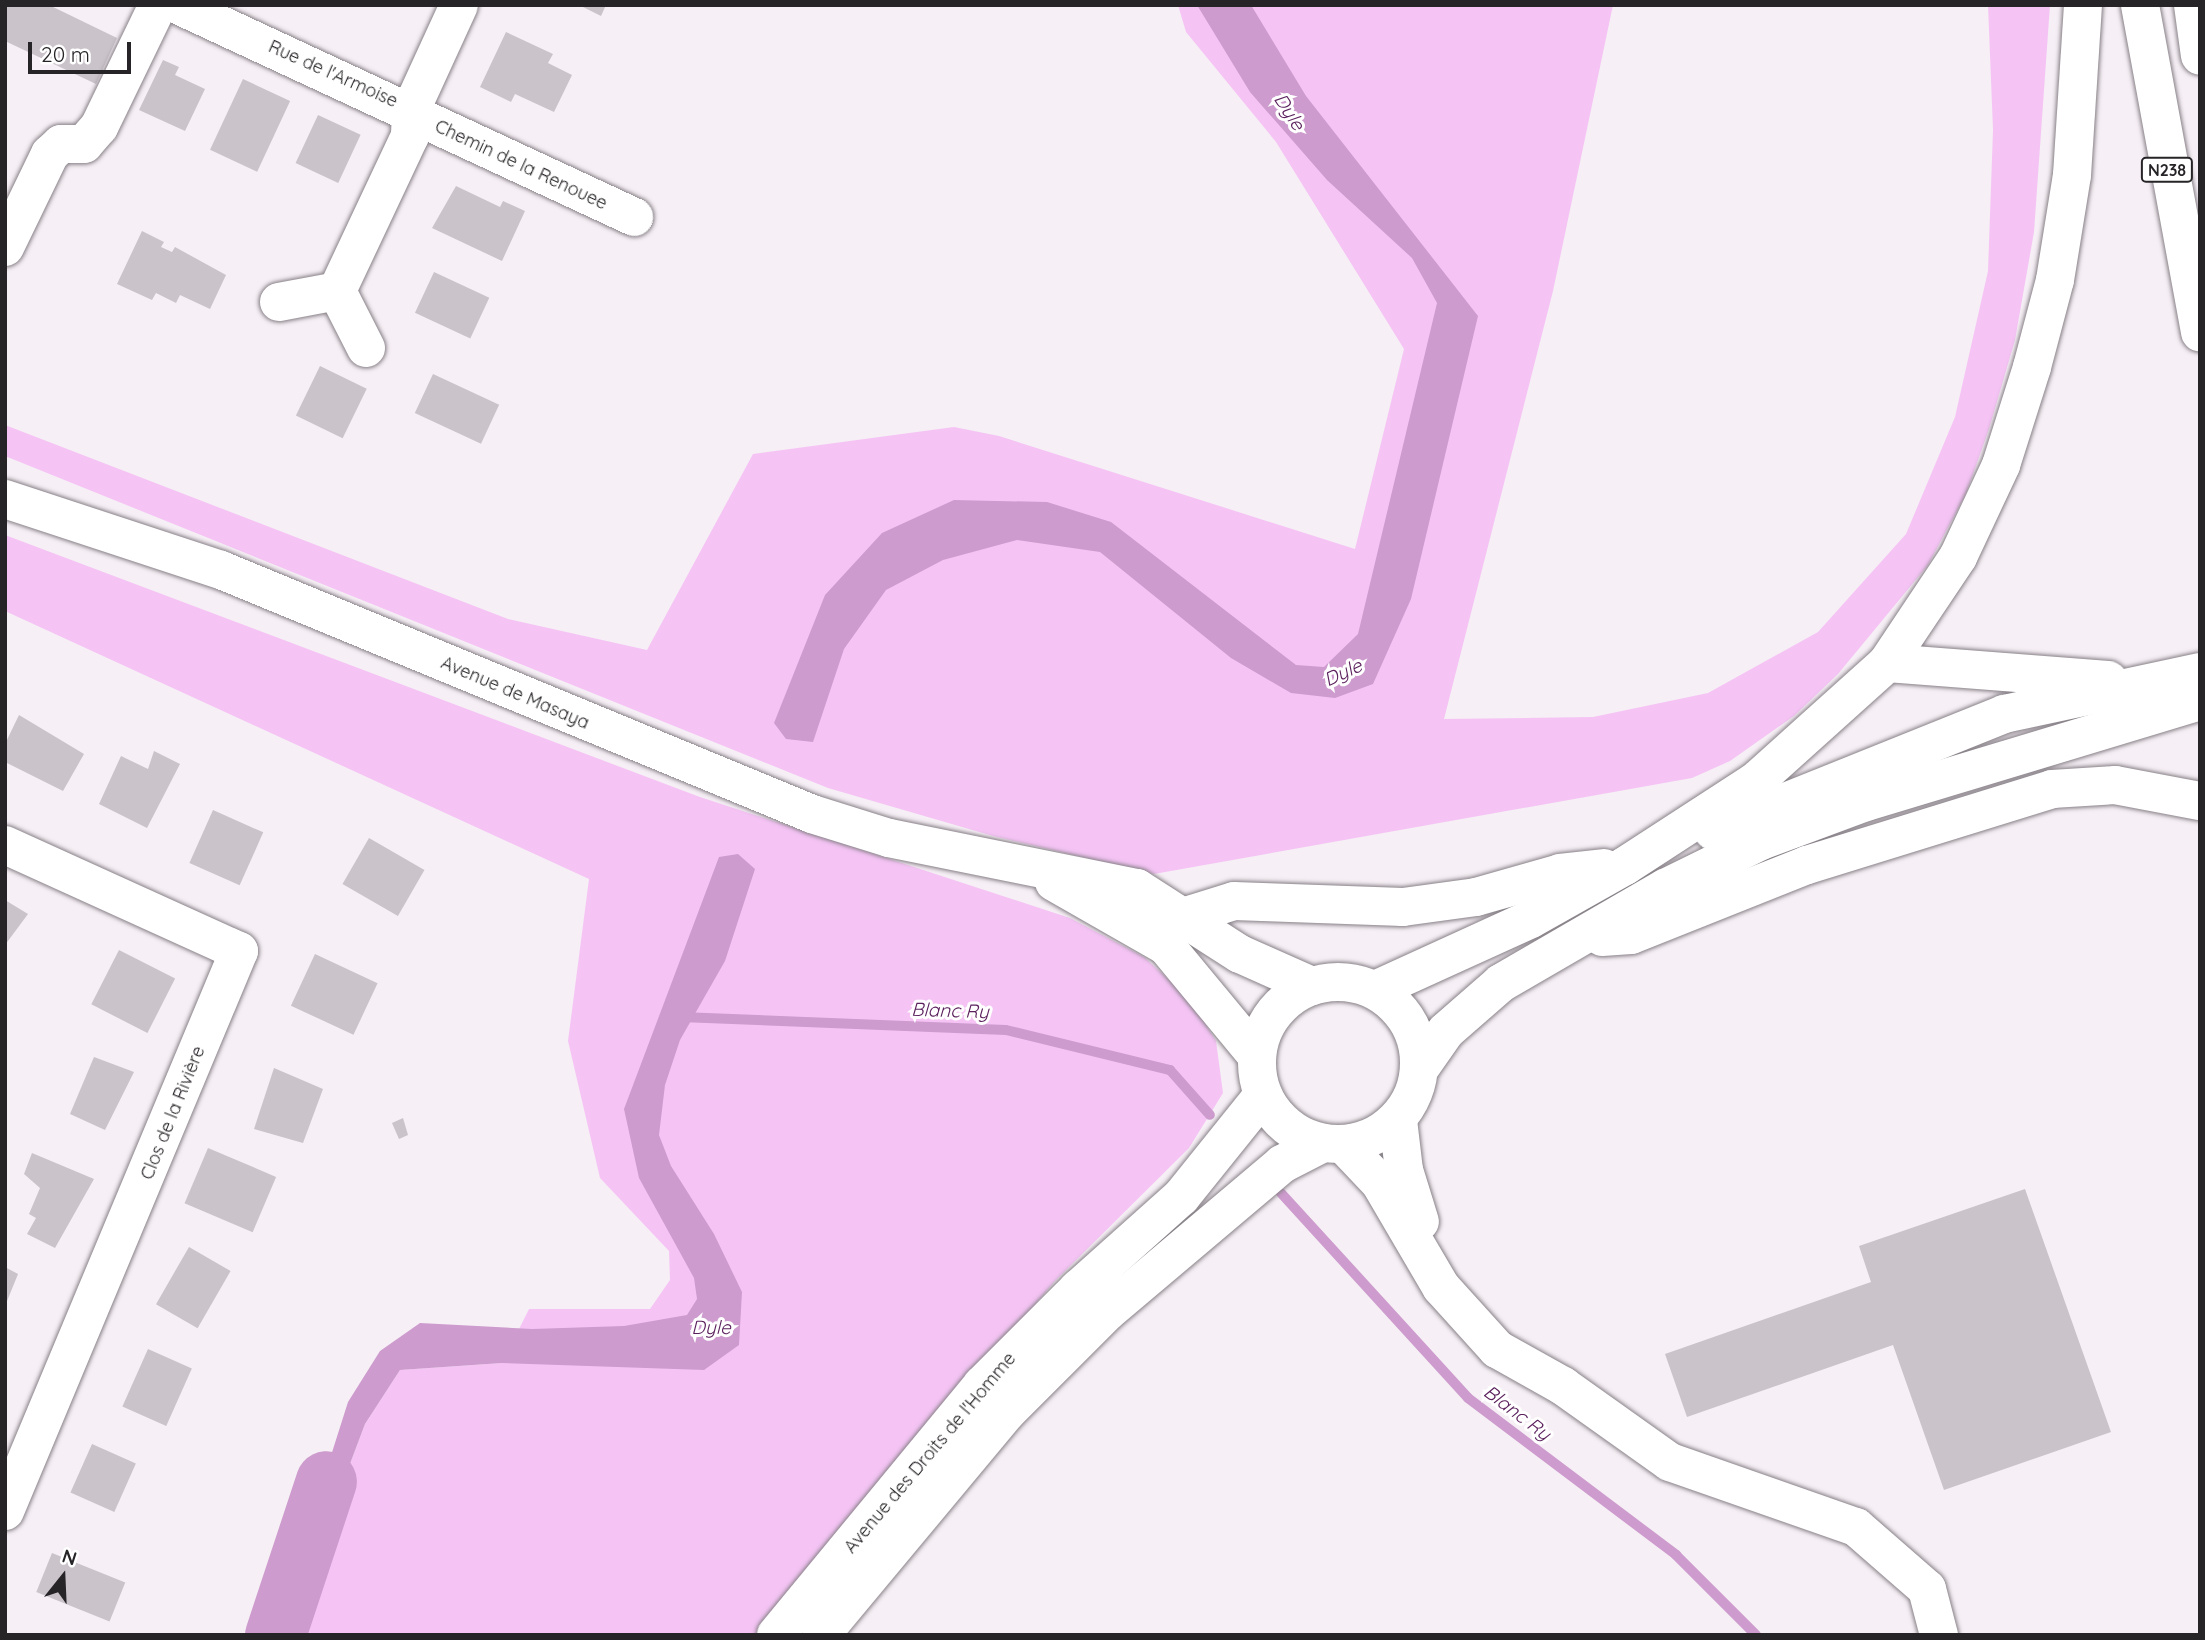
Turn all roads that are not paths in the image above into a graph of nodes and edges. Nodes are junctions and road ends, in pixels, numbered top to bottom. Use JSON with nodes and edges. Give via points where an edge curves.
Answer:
{"nodes":[{"id":1,"x":159,"y":5,"type":"edge"},
{"id":2,"x":178,"y":5,"type":"edge"},
{"id":3,"x":459,"y":5,"type":"edge"},
{"id":4,"x":2083,"y":5,"type":"edge"},
{"id":5,"x":2140,"y":5,"type":"edge"},
{"id":6,"x":2193,"y":5,"type":"edge"},
{"id":7,"x":2200,"y":56,"type":"edge"},
{"id":8,"x":411,"y":110,"type":"junction"},
{"id":9,"x":634,"y":217,"type":"dead end"},
{"id":10,"x":5,"y":247,"type":"edge"},
{"id":11,"x":337,"y":291,"type":"junction"},
{"id":12,"x":279,"y":302,"type":"dead end"},
{"id":13,"x":2200,"y":333,"type":"edge"},
{"id":14,"x":366,"y":348,"type":"dead end"},
{"id":15,"x":5,"y":499,"type":"edge"},
{"id":16,"x":1887,"y":663,"type":"junction"},
{"id":17,"x":2200,"y":672,"type":"edge"},
{"id":18,"x":2151,"y":684,"type":"junction"},
{"id":19,"x":2200,"y":701,"type":"edge"},
{"id":20,"x":2200,"y":801,"type":"edge"},
{"id":21,"x":5,"y":845,"type":"edge"},
{"id":22,"x":1625,"y":866,"type":"junction"},
{"id":23,"x":1031,"y":869,"type":"junction"},
{"id":24,"x":1183,"y":917,"type":"junction"},
{"id":25,"x":1579,"y":938,"type":"junction"},
{"id":26,"x":1312,"y":986,"type":"junction"},
{"id":27,"x":1375,"y":990,"type":"junction"},
{"id":28,"x":1257,"y":1056,"type":"junction"},
{"id":29,"x":1420,"y":1068,"type":"junction"},
{"id":30,"x":1263,"y":1095,"type":"junction"},
{"id":31,"x":1398,"y":1120,"type":"junction"},
{"id":32,"x":1334,"y":1144,"type":"junction"},
{"id":33,"x":1441,"y":1287,"type":"junction"},
{"id":34,"x":5,"y":1511,"type":"edge"},
{"id":35,"x":776,"y":1635,"type":"edge"},
{"id":36,"x":821,"y":1635,"type":"edge"},
{"id":37,"x":1939,"y":1635,"type":"edge"}],
"edges":[{"from":1,"to":10,"type":"main road","via":[[99,127],[84,144],[61,144],[50,155]]},
{"from":2,"to":8,"type":"main road","name":"Rue de l'Armoise"},
{"from":3,"to":8,"type":"main road"},
{"from":4,"to":16,"type":"main road","via":[[2072,175],[2055,280],[2032,367],[2001,465],[1958,557]]},
{"from":5,"to":13,"type":"main road","number":"N238"},
{"from":6,"to":7,"type":"main road"},
{"from":8,"to":9,"type":"main road","name":"Chemin de la Renouee"},
{"from":8,"to":11,"type":"main road","via":[[410,136]]},
{"from":11,"to":12,"type":"main road"},
{"from":11,"to":14,"type":"main road"},
{"from":15,"to":23,"type":"main road","name":"Avenue de Masaya","via":[[221,570],[813,814]]},
{"from":16,"to":18,"type":"main road"},
{"from":16,"to":22,"type":"main road","via":[[1756,781]]},
{"from":17,"to":18,"type":"main road"},
{"from":18,"to":22,"type":"main road","via":[[2004,714]]},
{"from":19,"to":25,"type":"main road","via":[[1866,802],[1761,841]]},
{"from":20,"to":25,"type":"main road","via":[[2115,785],[2052,789],[1807,865],[1631,935]]},
{"from":21,"to":34,"type":"main road","name":"Clos de la Rivière","via":[[239,951]]},
{"from":22,"to":24,"type":"main road","via":[[1560,873],[1476,897],[1403,907],[1234,901]]},
{"from":22,"to":27,"type":"main road","via":[[1531,919]]},
{"from":23,"to":24,"type":"main road","name":"Avenue de Masaya","via":[[1081,873],[1137,888]]},
{"from":23,"to":28,"type":"main road","name":"Avenue de Masaya","via":[[1166,946]]},
{"from":24,"to":26,"type":"main road","name":"Avenue de Masaya","via":[[1240,954]]},
{"from":25,"to":29,"type":"main road","via":[[1501,983],[1446,1031]]},
{"from":26,"to":27,"type":"main road","via":[[1344,982]]},
{"from":26,"to":28,"type":"main road","via":[[1274,1013]]},
{"from":27,"to":29,"type":"main road","via":[[1400,1010],[1416,1037]]},
{"from":28,"to":30,"type":"main road"},
{"from":29,"to":31,"type":"main road","via":[[1413,1096]]},
{"from":30,"to":32,"type":"main road","via":[[1288,1126]]},
{"from":30,"to":35,"type":"main road","name":"Avenue des Droits de l'Homme","via":[[1181,1197],[1078,1289],[982,1385]]},
{"from":31,"to":32,"type":"main road","via":[[1373,1137]]},
{"from":31,"to":33,"type":"main road","via":[[1404,1170]]},
{"from":32,"to":33,"type":"main road","via":[[1380,1183]]},
{"from":32,"to":36,"type":"main road","name":"Avenue des Droits de l'Homme","via":[[1282,1164],[1107,1312],[1007,1412]]},
{"from":33,"to":37,"type":"main road","via":[[1497,1349],[1563,1386],[1670,1462],[1856,1527],[1927,1589]]}]}
